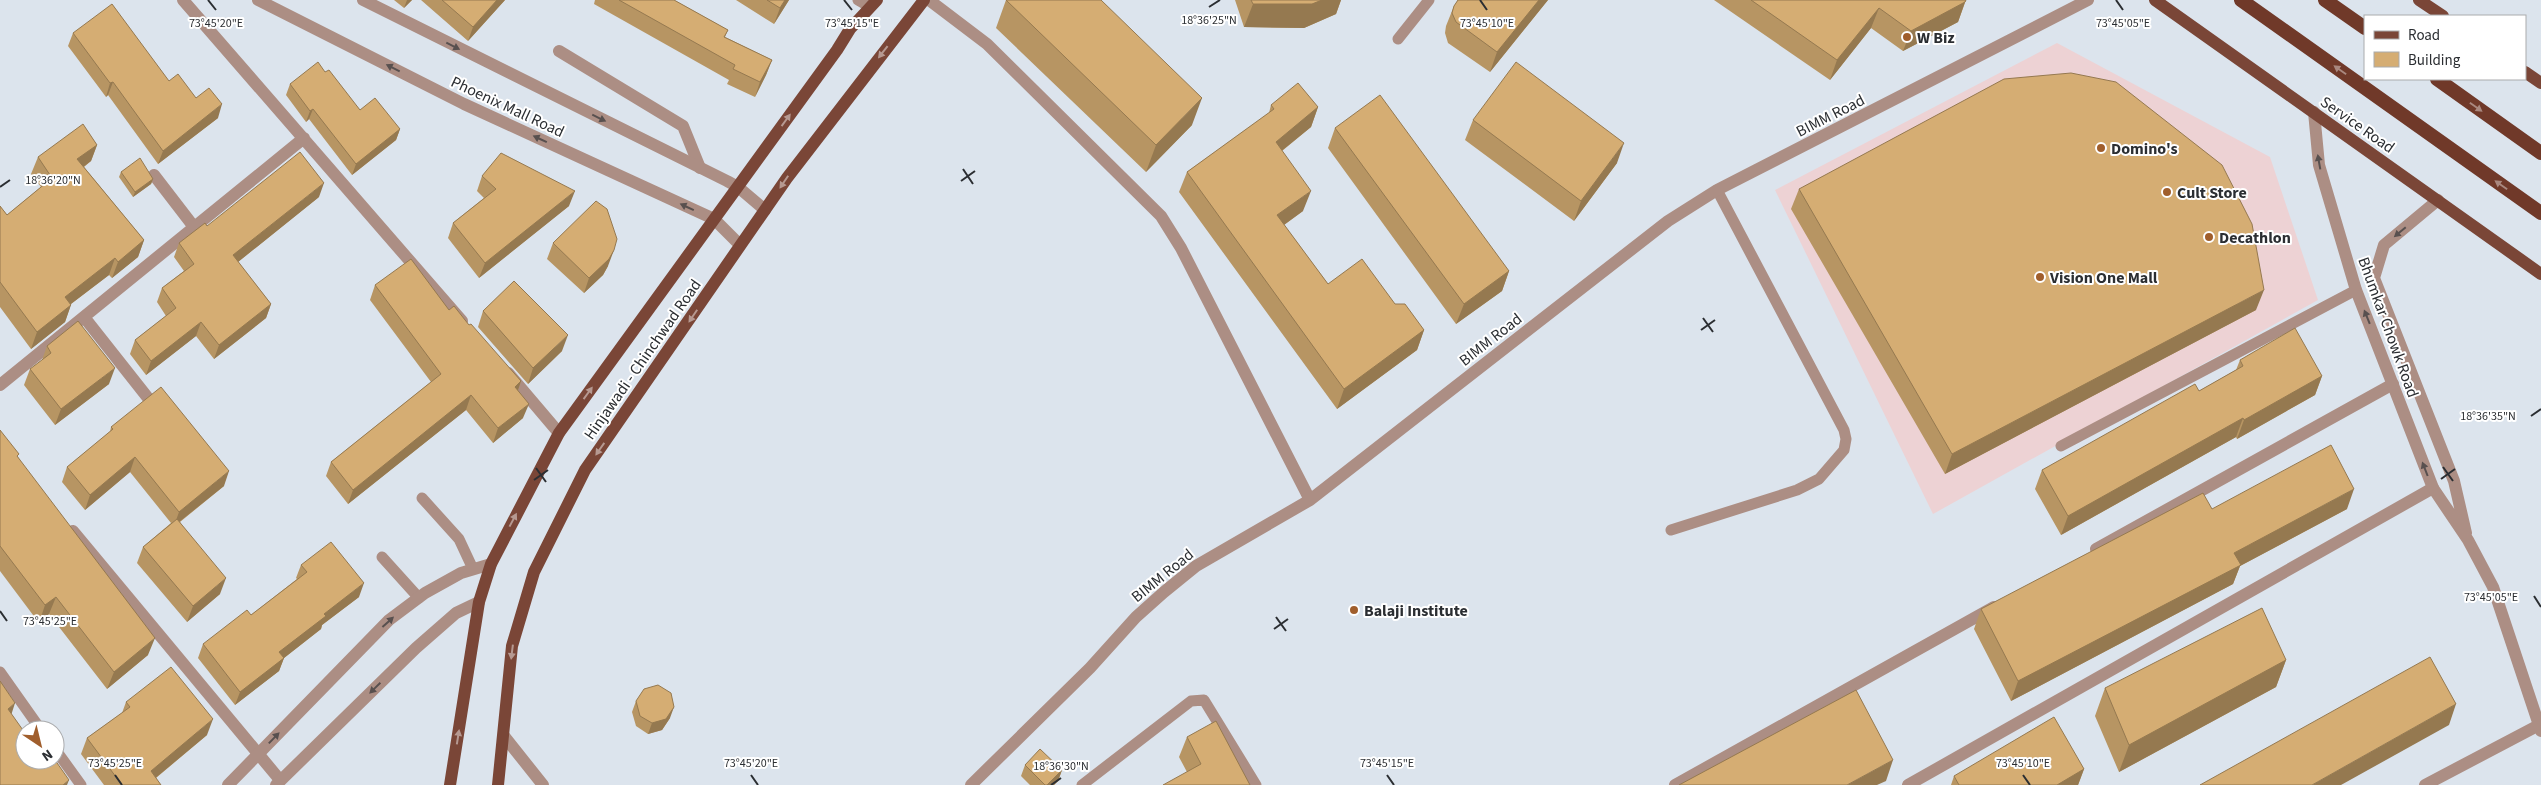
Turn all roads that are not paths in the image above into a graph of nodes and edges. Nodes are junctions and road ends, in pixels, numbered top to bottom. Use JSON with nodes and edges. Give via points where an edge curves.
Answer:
{"nodes":[{"id":1,"x":183,"y":0,"type":"edge"},
{"id":2,"x":258,"y":0,"type":"edge"},
{"id":3,"x":363,"y":0,"type":"edge"},
{"id":4,"x":858,"y":0,"type":"edge"},
{"id":5,"x":924,"y":0,"type":"edge"},
{"id":6,"x":929,"y":0,"type":"edge"},
{"id":7,"x":1429,"y":0,"type":"edge"},
{"id":8,"x":2088,"y":0,"type":"edge"},
{"id":9,"x":2155,"y":0,"type":"edge"},
{"id":10,"x":2241,"y":0,"type":"edge"},
{"id":11,"x":2325,"y":0,"type":"edge"},
{"id":12,"x":2419,"y":0,"type":"edge"},
{"id":13,"x":874,"y":3,"type":"edge"},
{"id":14,"x":2442,"y":15,"type":"edge"},
{"id":15,"x":2364,"y":27,"type":"edge"},
{"id":16,"x":1398,"y":39,"type":"dead end"},
{"id":17,"x":559,"y":51,"type":"dead end"},
{"id":18,"x":2526,"y":73,"type":"edge"},
{"id":19,"x":2437,"y":80,"type":"edge"},
{"id":20,"x":2541,"y":83,"type":"edge"},
{"id":21,"x":2314,"y":112,"type":"junction"},
{"id":22,"x":304,"y":138,"type":"junction"},
{"id":23,"x":2541,"y":153,"type":"edge"},
{"id":24,"x":700,"y":168,"type":"junction"},
{"id":25,"x":154,"y":175,"type":"dead end"},
{"id":26,"x":738,"y":186,"type":"junction"},
{"id":27,"x":1717,"y":190,"type":"junction"},
{"id":28,"x":2438,"y":200,"type":"junction"},
{"id":29,"x":765,"y":210,"type":"junction"},
{"id":30,"x":2541,"y":213,"type":"edge"},
{"id":31,"x":714,"y":219,"type":"junction"},
{"id":32,"x":194,"y":227,"type":"junction"},
{"id":33,"x":740,"y":245,"type":"junction"},
{"id":34,"x":2541,"y":274,"type":"edge"},
{"id":35,"x":2374,"y":278,"type":"junction"},
{"id":36,"x":2356,"y":290,"type":"junction"},
{"id":37,"x":84,"y":317,"type":"junction"},
{"id":38,"x":470,"y":330,"type":"edge"},
{"id":39,"x":502,"y":366,"type":"edge"},
{"id":40,"x":2393,"y":384,"type":"junction"},
{"id":41,"x":0,"y":385,"type":"edge"},
{"id":42,"x":148,"y":398,"type":"edge"},
{"id":43,"x":559,"y":433,"type":"junction"},
{"id":44,"x":2061,"y":446,"type":"dead end"},
{"id":45,"x":2432,"y":488,"type":"junction"},
{"id":46,"x":422,"y":498,"type":"dead end"},
{"id":47,"x":1310,"y":500,"type":"junction"},
{"id":48,"x":63,"y":519,"type":"edge"},
{"id":49,"x":1671,"y":530,"type":"dead end"},
{"id":50,"x":2468,"y":540,"type":"junction"},
{"id":51,"x":382,"y":557,"type":"dead end"},
{"id":52,"x":2081,"y":558,"type":"edge"},
{"id":53,"x":491,"y":564,"type":"junction"},
{"id":54,"x":473,"y":569,"type":"junction"},
{"id":55,"x":419,"y":598,"type":"junction"},
{"id":56,"x":2004,"y":601,"type":"edge"},
{"id":57,"x":479,"y":602,"type":"junction"},
{"id":58,"x":0,"y":672,"type":"edge"},
{"id":59,"x":34,"y":720,"type":"edge"},
{"id":60,"x":2540,"y":728,"type":"edge"},
{"id":61,"x":504,"y":736,"type":"junction"},
{"id":62,"x":259,"y":754,"type":"junction"},
{"id":63,"x":65,"y":763,"type":"edge"},
{"id":64,"x":278,"y":783,"type":"edge"},
{"id":65,"x":81,"y":785,"type":"edge"},
{"id":66,"x":228,"y":785,"type":"edge"},
{"id":67,"x":450,"y":785,"type":"edge"},
{"id":68,"x":498,"y":785,"type":"edge"},
{"id":69,"x":544,"y":785,"type":"edge"},
{"id":70,"x":971,"y":785,"type":"edge"},
{"id":71,"x":1082,"y":785,"type":"edge"},
{"id":72,"x":1256,"y":785,"type":"edge"},
{"id":73,"x":1675,"y":785,"type":"edge"},
{"id":74,"x":1908,"y":785,"type":"edge"},
{"id":75,"x":2425,"y":785,"type":"edge"}],
"edges":[{"from":1,"to":22,"type":"street"},
{"from":31,"to":2,"type":"street","name":"Phoenix Mall Road","one_way":true,"via":[[464,104]]},
{"from":3,"to":24,"type":"street","name":"Phoenix Mall Road","one_way":true},
{"from":4,"to":13,"type":"lane"},
{"from":5,"to":29,"type":"main road","name":"Hinjawadi - Chinchwad Road","one_way":true},
{"from":6,"to":47,"type":"street","via":[[987,44],[1161,216],[1181,248]]},
{"from":7,"to":16,"type":"lane"},
{"from":8,"to":27,"type":"street","name":"BIMM Road"},
{"from":9,"to":21,"type":"main road","name":"Service Road"},
{"from":30,"to":10,"type":"highway","one_way":true},
{"from":11,"to":15,"type":"highway"},
{"from":12,"to":14,"type":"main road"},
{"from":26,"to":13,"type":"main road","name":"Hinjawadi - Chinchwad Road","one_way":true,"via":[[850,29]]},
{"from":17,"to":24,"type":"street","via":[[683,126]]},
{"from":18,"to":20,"type":"main road"},
{"from":19,"to":23,"type":"highway","one_way":true},
{"from":21,"to":28,"type":"main road","name":"Service Road"},
{"from":36,"to":21,"type":"street","name":"Bhumkar Chowk Road","one_way":true,"via":[[2319,165]]},
{"from":22,"to":32,"type":"street"},
{"from":22,"to":38,"type":"street"},
{"from":24,"to":26,"type":"street","name":"Phoenix Mall Road"},
{"from":25,"to":32,"type":"street"},
{"from":26,"to":29,"type":"street","name":"Phoenix Mall Road"},
{"from":26,"to":31,"type":"main road","name":"Hinjawadi - Chinchwad Road"},
{"from":27,"to":47,"type":"street","name":"BIMM Road","via":[[1668,221]]},
{"from":27,"to":49,"type":"lane","via":[[1846,439],[1844,450],[1819,479],[1797,490]]},
{"from":28,"to":34,"type":"main road","name":"Service Road"},
{"from":28,"to":35,"type":"street","name":"Bhumkar Chowk Road","one_way":true,"via":[[2384,245]]},
{"from":29,"to":33,"type":"main road","name":"Hinjawadi - Chinchwad Road"},
{"from":31,"to":33,"type":"street","name":"Phoenix Mall Road"},
{"from":43,"to":31,"type":"main road","name":"Hinjawadi - Chinchwad Road","one_way":true},
{"from":32,"to":37,"type":"street"},
{"from":33,"to":61,"type":"main road","name":"Hinjawadi - Chinchwad Road","one_way":true,"via":[[584,470],[534,572],[512,646]]},
{"from":35,"to":36,"type":"street"},
{"from":35,"to":50,"type":"street","name":"Bhumkar Chowk Road","via":[[2454,481]]},
{"from":40,"to":36,"type":"street","name":"Bhumkar Chowk Road","one_way":true},
{"from":36,"to":44,"type":"lane"},
{"from":37,"to":41,"type":"street"},
{"from":37,"to":42,"type":"street"},
{"from":39,"to":43,"type":"street"},
{"from":45,"to":40,"type":"street","name":"Bhumkar Chowk Road","one_way":true},
{"from":40,"to":52,"type":"street"},
{"from":53,"to":43,"type":"main road","name":"Hinjawadi - Chinchwad Road","one_way":true},
{"from":45,"to":50,"type":"street","name":"Bhumkar Chowk Road"},
{"from":45,"to":74,"type":"street"},
{"from":46,"to":54,"type":"lane","via":[[459,539]]},
{"from":47,"to":70,"type":"street","name":"BIMM Road","via":[[1196,566],[1164,592]]},
{"from":48,"to":62,"type":"street"},
{"from":50,"to":60,"type":"street","name":"Bhumkar Chowk Road","via":[[2493,587]]},
{"from":51,"to":55,"type":"lane"},
{"from":53,"to":54,"type":"street"},
{"from":53,"to":57,"type":"main road","name":"Hinjawadi - Chinchwad Road"},
{"from":54,"to":55,"type":"street"},
{"from":62,"to":55,"type":"street","one_way":true,"via":[[389,620]]},
{"from":56,"to":73,"type":"street"},
{"from":57,"to":64,"type":"street","one_way":true,"via":[[456,613],[416,648]]},
{"from":67,"to":57,"type":"main road","name":"Hinjawadi - Chinchwad Road","one_way":true},
{"from":58,"to":59,"type":"lane"},
{"from":60,"to":75,"type":"street"},
{"from":61,"to":68,"type":"main road","name":"Hinjawadi - Chinchwad Road"},
{"from":61,"to":69,"type":"street"},
{"from":62,"to":64,"type":"street"},
{"from":62,"to":66,"type":"street"},
{"from":63,"to":65,"type":"lane"},
{"from":71,"to":72,"type":"lane","via":[[1191,701],[1204,700]]}]}
